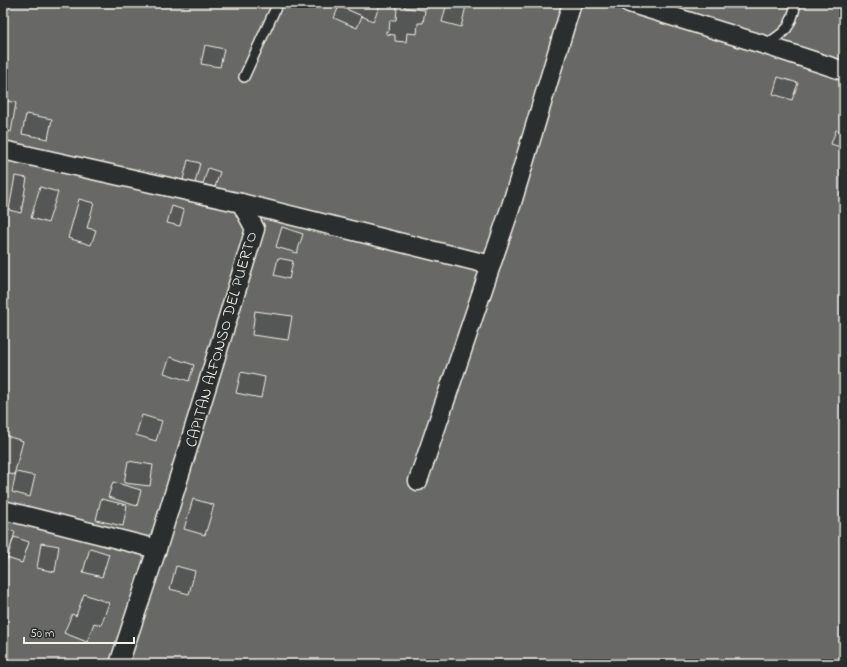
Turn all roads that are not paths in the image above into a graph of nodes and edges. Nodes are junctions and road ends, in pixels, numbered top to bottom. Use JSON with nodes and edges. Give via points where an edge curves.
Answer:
{"nodes":[{"id":1,"x":278,"y":3,"type":"edge"},
{"id":2,"x":572,"y":3,"type":"edge"},
{"id":3,"x":629,"y":3,"type":"edge"},
{"id":4,"x":796,"y":3,"type":"edge"},
{"id":5,"x":765,"y":45,"type":"junction"},
{"id":6,"x":844,"y":71,"type":"edge"},
{"id":7,"x":244,"y":77,"type":"dead end"},
{"id":8,"x":3,"y":150,"type":"edge"},
{"id":9,"x":241,"y":204,"type":"junction"},
{"id":10,"x":491,"y":265,"type":"junction"},
{"id":11,"x":418,"y":481,"type":"dead end"},
{"id":12,"x":3,"y":510,"type":"edge"},
{"id":13,"x":157,"y":549,"type":"junction"},
{"id":14,"x":119,"y":664,"type":"edge"}],
"edges":[{"from":1,"to":7,"type":"lane"},
{"from":2,"to":10,"type":"street"},
{"from":3,"to":5,"type":"street"},
{"from":4,"to":5,"type":"lane","via":[[788,28]]},
{"from":5,"to":6,"type":"street"},
{"from":8,"to":9,"type":"street"},
{"from":9,"to":10,"type":"street"},
{"from":9,"to":13,"type":"street","name":"CAPITAN ALFONSO DEL PUERTO","via":[[255,229]]},
{"from":10,"to":11,"type":"street"},
{"from":12,"to":13,"type":"street"},
{"from":13,"to":14,"type":"street","name":"CAPITAN ALFONSO DEL PUERTO"}]}
